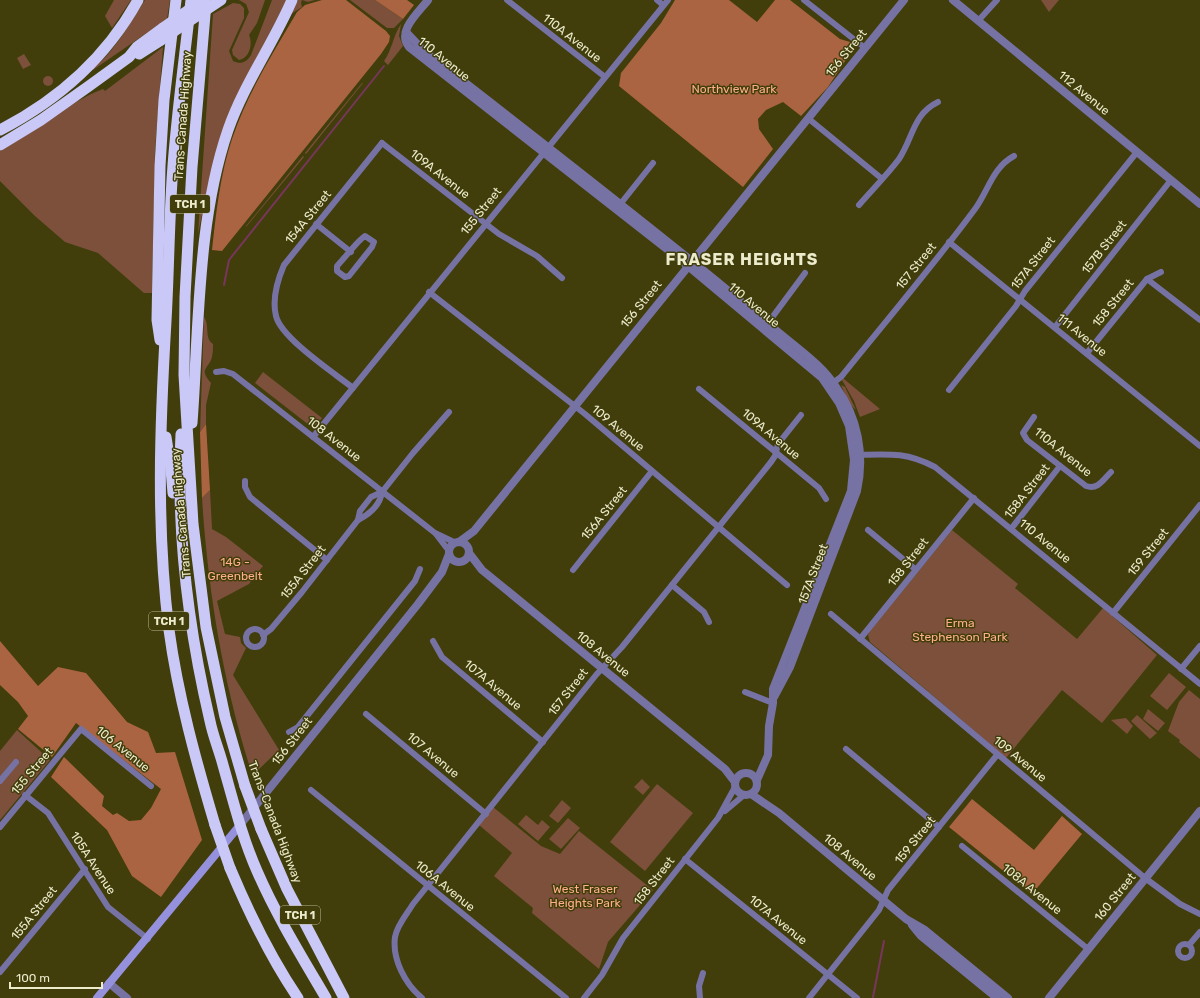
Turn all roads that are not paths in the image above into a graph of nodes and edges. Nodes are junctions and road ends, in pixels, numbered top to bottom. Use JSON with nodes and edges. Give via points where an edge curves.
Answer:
{"nodes":[{"id":1,"x":138,"y":0,"type":"edge"},
{"id":2,"x":176,"y":0,"type":"edge"},
{"id":3,"x":191,"y":0,"type":"edge"},
{"id":4,"x":203,"y":0,"type":"edge"},
{"id":5,"x":207,"y":0,"type":"edge"},
{"id":6,"x":221,"y":0,"type":"edge"},
{"id":7,"x":292,"y":0,"type":"edge"},
{"id":8,"x":428,"y":0,"type":"edge"},
{"id":9,"x":507,"y":0,"type":"edge"},
{"id":10,"x":657,"y":0,"type":"edge"},
{"id":11,"x":804,"y":0,"type":"edge"},
{"id":12,"x":904,"y":0,"type":"edge"},
{"id":13,"x":953,"y":0,"type":"edge"},
{"id":14,"x":997,"y":0,"type":"edge"},
{"id":15,"x":666,"y":3,"type":"edge"},
{"id":16,"x":978,"y":21,"type":"junction"},
{"id":17,"x":865,"y":48,"type":"junction"},
{"id":18,"x":129,"y":57,"type":"junction"},
{"id":19,"x":604,"y":77,"type":"junction"},
{"id":20,"x":938,"y":102,"type":"dead end"},
{"id":21,"x":809,"y":119,"type":"junction"},
{"id":22,"x":0,"y":130,"type":"edge"},
{"id":23,"x":382,"y":135,"type":"dead end"},
{"id":24,"x":382,"y":143,"type":"junction"},
{"id":25,"x":0,"y":145,"type":"edge"},
{"id":26,"x":545,"y":150,"type":"junction"},
{"id":27,"x":1137,"y":152,"type":"junction"},
{"id":28,"x":1014,"y":156,"type":"dead end"},
{"id":29,"x":653,"y":163,"type":"dead end"},
{"id":30,"x":881,"y":178,"type":"junction"},
{"id":31,"x":1171,"y":180,"type":"junction"},
{"id":32,"x":1200,"y":204,"type":"edge"},
{"id":33,"x":859,"y":205,"type":"dead end"},
{"id":34,"x":618,"y":207,"type":"junction"},
{"id":35,"x":316,"y":224,"type":"junction"},
{"id":36,"x":486,"y":224,"type":"junction"},
{"id":37,"x":949,"y":242,"type":"junction"},
{"id":38,"x":351,"y":252,"type":"junction"},
{"id":39,"x":690,"y":263,"type":"junction"},
{"id":40,"x":1161,"y":272,"type":"dead end"},
{"id":41,"x":805,"y":273,"type":"dead end"},
{"id":42,"x":562,"y":278,"type":"dead end"},
{"id":43,"x":1147,"y":279,"type":"junction"},
{"id":44,"x":429,"y":292,"type":"junction"},
{"id":45,"x":1020,"y":299,"type":"junction"},
{"id":46,"x":733,"y":303,"type":"junction"},
{"id":47,"x":1200,"y":320,"type":"edge"},
{"id":48,"x":768,"y":323,"type":"junction"},
{"id":49,"x":1055,"y":327,"type":"junction"},
{"id":50,"x":1087,"y":353,"type":"junction"},
{"id":51,"x":163,"y":363,"type":"junction"},
{"id":52,"x":216,"y":372,"type":"dead end"},
{"id":53,"x":184,"y":375,"type":"junction"},
{"id":54,"x":831,"y":385,"type":"junction"},
{"id":55,"x":353,"y":388,"type":"junction"},
{"id":56,"x":699,"y":389,"type":"dead end"},
{"id":57,"x":949,"y":390,"type":"dead end"},
{"id":58,"x":575,"y":406,"type":"junction"},
{"id":59,"x":449,"y":412,"type":"dead end"},
{"id":60,"x":161,"y":413,"type":"junction"},
{"id":61,"x":801,"y":415,"type":"dead end"},
{"id":62,"x":1034,"y":417,"type":"dead end"},
{"id":63,"x":313,"y":437,"type":"junction"},
{"id":64,"x":1200,"y":446,"type":"edge"},
{"id":65,"x":776,"y":453,"type":"junction"},
{"id":66,"x":857,"y":455,"type":"junction"},
{"id":67,"x":1060,"y":466,"type":"junction"},
{"id":68,"x":189,"y":468,"type":"junction"},
{"id":69,"x":652,"y":471,"type":"junction"},
{"id":70,"x":1111,"y":472,"type":"dead end"},
{"id":71,"x":245,"y":481,"type":"dead end"},
{"id":72,"x":382,"y":492,"type":"junction"},
{"id":73,"x":974,"y":498,"type":"junction"},
{"id":74,"x":826,"y":499,"type":"dead end"},
{"id":75,"x":1200,"y":505,"type":"edge"},
{"id":76,"x":358,"y":520,"type":"junction"},
{"id":77,"x":719,"y":527,"type":"junction"},
{"id":78,"x":1011,"y":529,"type":"junction"},
{"id":79,"x":868,"y":530,"type":"dead end"},
{"id":80,"x":474,"y":531,"type":"junction"},
{"id":81,"x":435,"y":533,"type":"junction"},
{"id":82,"x":458,"y":542,"type":"junction"},
{"id":83,"x":469,"y":551,"type":"junction"},
{"id":84,"x":449,"y":553,"type":"junction"},
{"id":85,"x":327,"y":560,"type":"junction"},
{"id":86,"x":460,"y":562,"type":"junction"},
{"id":87,"x":420,"y":569,"type":"dead end"},
{"id":88,"x":482,"y":570,"type":"junction"},
{"id":89,"x":573,"y":570,"type":"dead end"},
{"id":90,"x":915,"y":570,"type":"junction"},
{"id":91,"x":442,"y":572,"type":"junction"},
{"id":92,"x":672,"y":585,"type":"junction"},
{"id":93,"x":788,"y":585,"type":"dead end"},
{"id":94,"x":1113,"y":613,"type":"junction"},
{"id":95,"x":832,"y":614,"type":"dead end"},
{"id":96,"x":709,"y":622,"type":"dead end"},
{"id":97,"x":263,"y":635,"type":"dead end"},
{"id":98,"x":860,"y":639,"type":"junction"},
{"id":99,"x":433,"y":640,"type":"dead end"},
{"id":100,"x":1200,"y":646,"type":"edge"},
{"id":101,"x":601,"y":668,"type":"junction"},
{"id":102,"x":1182,"y":669,"type":"junction"},
{"id":103,"x":1200,"y":684,"type":"edge"},
{"id":104,"x":745,"y":692,"type":"dead end"},
{"id":105,"x":774,"y":700,"type":"junction"},
{"id":106,"x":366,"y":714,"type":"dead end"},
{"id":107,"x":81,"y":729,"type":"joint"},
{"id":108,"x":289,"y":732,"type":"dead end"},
{"id":109,"x":543,"y":742,"type":"junction"},
{"id":110,"x":768,"y":747,"type":"junction"},
{"id":111,"x":846,"y":749,"type":"dead end"},
{"id":112,"x":708,"y":755,"type":"junction"},
{"id":113,"x":997,"y":755,"type":"junction"},
{"id":114,"x":16,"y":762,"type":"dead end"},
{"id":115,"x":745,"y":773,"type":"junction"},
{"id":116,"x":0,"y":781,"type":"edge"},
{"id":117,"x":757,"y":783,"type":"junction"},
{"id":118,"x":735,"y":785,"type":"junction"},
{"id":119,"x":151,"y":786,"type":"dead end"},
{"id":120,"x":311,"y":790,"type":"dead end"},
{"id":121,"x":25,"y":795,"type":"junction"},
{"id":122,"x":747,"y":795,"type":"junction"},
{"id":123,"x":1200,"y":811,"type":"edge"},
{"id":124,"x":779,"y":813,"type":"junction"},
{"id":125,"x":486,"y":814,"type":"junction"},
{"id":126,"x":718,"y":818,"type":"junction"},
{"id":127,"x":0,"y":827,"type":"edge"},
{"id":128,"x":940,"y":827,"type":"junction"},
{"id":129,"x":238,"y":829,"type":"junction"},
{"id":130,"x":962,"y":846,"type":"dead end"},
{"id":131,"x":685,"y":859,"type":"junction"},
{"id":132,"x":85,"y":869,"type":"junction"},
{"id":133,"x":1145,"y":878,"type":"junction"},
{"id":134,"x":428,"y":886,"type":"junction"},
{"id":135,"x":884,"y":900,"type":"junction"},
{"id":136,"x":1200,"y":914,"type":"edge"},
{"id":137,"x":906,"y":919,"type":"junction"},
{"id":138,"x":1200,"y":932,"type":"edge"},
{"id":139,"x":148,"y":939,"type":"junction"},
{"id":140,"x":1189,"y":945,"type":"dead end"},
{"id":141,"x":1088,"y":949,"type":"junction"},
{"id":142,"x":0,"y":972,"type":"edge"},
{"id":143,"x":703,"y":973,"type":"dead end"},
{"id":144,"x":828,"y":974,"type":"junction"},
{"id":145,"x":109,"y":984,"type":"junction"},
{"id":146,"x":296,"y":995,"type":"edge"},
{"id":147,"x":97,"y":998,"type":"edge"},
{"id":148,"x":127,"y":998,"type":"edge"},
{"id":149,"x":317,"y":998,"type":"edge"},
{"id":150,"x":326,"y":998,"type":"edge"},
{"id":151,"x":344,"y":998,"type":"edge"},
{"id":152,"x":422,"y":998,"type":"edge"},
{"id":153,"x":566,"y":998,"type":"edge"},
{"id":154,"x":584,"y":998,"type":"edge"},
{"id":155,"x":700,"y":998,"type":"edge"},
{"id":156,"x":809,"y":998,"type":"edge"},
{"id":157,"x":857,"y":998,"type":"edge"},
{"id":158,"x":997,"y":998,"type":"edge"},
{"id":159,"x":1008,"y":998,"type":"edge"},
{"id":160,"x":1049,"y":998,"type":"edge"}],
"edges":[{"from":1,"to":22,"type":"highway","via":[[109,44],[81,74],[40,108]]},
{"from":2,"to":51,"type":"highway","via":[[164,100],[160,166],[157,320]]},
{"from":3,"to":51,"type":"highway","name":"Trans-Canada Highway","number":"TCH 1","via":[[173,166]]},
{"from":4,"to":18,"type":"highway","bridge":true,"via":[[137,47]]},
{"from":5,"to":53,"type":"highway","name":"Trans-Canada Highway","number":"TCH 1","via":[[192,167]]},
{"from":6,"to":18,"type":"highway","bridge":true,"via":[[140,54]]},
{"from":7,"to":68,"type":"highway","via":[[239,104],[222,150],[205,241]]},
{"from":8,"to":26,"type":"street","name":"110 Avenue","via":[[406,32],[405,40],[412,49]]},
{"from":9,"to":19,"type":"street","name":"110A Avenue"},
{"from":10,"to":15,"type":"street"},
{"from":11,"to":17,"type":"street"},
{"from":12,"to":17,"type":"street","name":"156 Street"},
{"from":13,"to":16,"type":"street","name":"112 Avenue"},
{"from":14,"to":16,"type":"street"},
{"from":15,"to":19,"type":"street","name":"155 Street"},
{"from":16,"to":27,"type":"street","name":"112 Avenue"},
{"from":17,"to":21,"type":"street","name":"156 Street"},
{"from":18,"to":25,"type":"highway"},
{"from":19,"to":26,"type":"street","name":"155 Street"},
{"from":20,"to":30,"type":"street","via":[[930,106],[917,120],[901,155]]},
{"from":21,"to":30,"type":"street"},
{"from":21,"to":39,"type":"street","name":"156 Street"},
{"from":23,"to":24,"type":"street"},
{"from":24,"to":35,"type":"street","name":"154A Street"},
{"from":24,"to":36,"type":"street","name":"109A Avenue"},
{"from":26,"to":34,"type":"street","name":"110 Avenue"},
{"from":26,"to":36,"type":"street","name":"155 Street"},
{"from":27,"to":31,"type":"street","name":"112 Avenue"},
{"from":27,"to":45,"type":"street","name":"157A Street"},
{"from":28,"to":37,"type":"street","name":"157 Street","via":[[999,167],[976,208]]},
{"from":29,"to":34,"type":"street"},
{"from":30,"to":33,"type":"street"},
{"from":31,"to":32,"type":"street","name":"112 Avenue"},
{"from":31,"to":49,"type":"street","name":"157B Street"},
{"from":34,"to":39,"type":"street","name":"110 Avenue"},
{"from":35,"to":38,"type":"street"},
{"from":35,"to":55,"type":"street","name":"154A Street","via":[[284,265],[276,285],[276,316],[286,334]]},
{"from":36,"to":42,"type":"street","name":"109A Avenue","via":[[533,253]]},
{"from":36,"to":44,"type":"street","name":"155 Street"},
{"from":37,"to":45,"type":"street","name":"111 Avenue"},
{"from":37,"to":54,"type":"street","name":"157 Street","via":[[841,377]]},
{"from":38,"to":38,"type":"street","via":[[337,266],[337,271],[345,277],[354,270],[374,242],[365,236],[361,237]]},
{"from":39,"to":46,"type":"street","name":"110 Avenue"},
{"from":39,"to":48,"type":"street","name":"110 Avenue"},
{"from":39,"to":58,"type":"street","name":"156 Street"},
{"from":40,"to":43,"type":"street","name":"158 Street"},
{"from":41,"to":48,"type":"street"},
{"from":43,"to":47,"type":"street"},
{"from":43,"to":50,"type":"street","name":"158 Street"},
{"from":44,"to":55,"type":"street","name":"155 Street"},
{"from":44,"to":58,"type":"street","name":"109 Avenue"},
{"from":45,"to":49,"type":"street","name":"111 Avenue"},
{"from":45,"to":57,"type":"street","name":"157A Street"},
{"from":46,"to":48,"type":"street","via":[[737,303],[763,323]]},
{"from":46,"to":54,"type":"street","name":"110 Avenue"},
{"from":48,"to":54,"type":"street","name":"110 Avenue","via":[[815,363]]},
{"from":49,"to":50,"type":"street","name":"111 Avenue"},
{"from":50,"to":64,"type":"street","name":"111 Avenue"},
{"from":51,"to":60,"type":"highway","name":"Trans-Canada Highway","number":"TCH 1"},
{"from":52,"to":63,"type":"street","name":"108 Avenue","via":[[232,374]]},
{"from":53,"to":68,"type":"highway","name":"Trans-Canada Highway","number":"TCH 1"},
{"from":53,"to":129,"type":"highway","via":[[179,468],[187,592],[210,723]]},
{"from":54,"to":66,"type":"street","name":"110 Avenue","via":[[852,416],[857,433]]},
{"from":55,"to":63,"type":"street","name":"155 Street"},
{"from":56,"to":65,"type":"street","name":"109A Avenue"},
{"from":58,"to":69,"type":"street","name":"109 Avenue"},
{"from":58,"to":80,"type":"street","name":"156 Street"},
{"from":59,"to":72,"type":"street","name":"155A Street","via":[[412,453]]},
{"from":60,"to":129,"type":"highway","via":[[171,469],[179,586],[193,679],[203,724]]},
{"from":60,"to":146,"type":"highway","name":"Trans-Canada Highway","number":"TCH 1","bridge":true,"via":[[161,527],[170,631],[187,725],[230,868],[248,910]]},
{"from":61,"to":65,"type":"street","name":"157 Street","via":[[778,444]]},
{"from":62,"to":67,"type":"street","name":"110A Avenue","via":[[1023,433],[1027,440]]},
{"from":63,"to":72,"type":"street","name":"108 Avenue"},
{"from":65,"to":74,"type":"street","name":"109A Avenue","via":[[819,488]]},
{"from":65,"to":77,"type":"street","name":"157 Street"},
{"from":66,"to":73,"type":"street","name":"110 Avenue","via":[[898,454],[915,457],[935,467]]},
{"from":66,"to":105,"type":"street","name":"157A Street","via":[[859,480],[853,505],[790,667]]},
{"from":67,"to":70,"type":"street","name":"110A Avenue","via":[[1090,488],[1097,487]]},
{"from":67,"to":78,"type":"street","name":"158A Street"},
{"from":68,"to":151,"type":"highway","name":"Trans-Canada Highway","number":"TCH 1","bridge":true,"via":[[207,634],[225,717],[245,786],[287,889]]},
{"from":69,"to":77,"type":"street","name":"109 Avenue"},
{"from":69,"to":89,"type":"street","name":"156A Street"},
{"from":71,"to":85,"type":"street","via":[[250,497]]},
{"from":72,"to":76,"type":"street","name":"155A Street","via":[[378,503],[367,516]]},
{"from":72,"to":76,"type":"street","name":"155A Street","via":[[371,497],[360,511]]},
{"from":72,"to":81,"type":"street","name":"108 Avenue"},
{"from":73,"to":78,"type":"street","name":"110 Avenue"},
{"from":73,"to":90,"type":"street","name":"158 Street"},
{"from":75,"to":94,"type":"street","name":"159 Street"},
{"from":76,"to":85,"type":"street","name":"155A Street"},
{"from":77,"to":92,"type":"street","name":"157 Street"},
{"from":77,"to":93,"type":"street","name":"109 Avenue"},
{"from":78,"to":94,"type":"street","name":"110 Avenue"},
{"from":79,"to":90,"type":"street"},
{"from":80,"to":82,"type":"street","name":"156 Street"},
{"from":80,"to":83,"type":"street","name":"156 Street"},
{"from":81,"to":82,"type":"street","name":"108 Avenue"},
{"from":81,"to":84,"type":"street","name":"108 Avenue"},
{"from":82,"to":83,"type":"street","via":[[466,544]]},
{"from":82,"to":84,"type":"street","via":[[450,547]]},
{"from":83,"to":86,"type":"street","via":[[467,560]]},
{"from":83,"to":88,"type":"street","name":"108 Avenue"},
{"from":84,"to":86,"type":"street","via":[[451,559]]},
{"from":84,"to":91,"type":"street","name":"156 Street"},
{"from":85,"to":97,"type":"street","name":"155A Street"},
{"from":86,"to":88,"type":"street","name":"108 Avenue"},
{"from":86,"to":91,"type":"street","name":"156 Street"},
{"from":87,"to":108,"type":"street","name":"156 Street","via":[[410,588],[298,727]]},
{"from":88,"to":101,"type":"street","name":"108 Avenue"},
{"from":90,"to":98,"type":"street","name":"158 Street"},
{"from":91,"to":129,"type":"street","name":"156 Street"},
{"from":92,"to":96,"type":"street","via":[[704,612]]},
{"from":92,"to":101,"type":"street","name":"157 Street","via":[[622,647]]},
{"from":94,"to":102,"type":"street","name":"110 Avenue"},
{"from":95,"to":98,"type":"street","name":"109 Avenue"},
{"from":98,"to":113,"type":"street","name":"109 Avenue"},
{"from":99,"to":109,"type":"street","name":"107A Avenue","via":[[442,657]]},
{"from":100,"to":102,"type":"street"},
{"from":101,"to":109,"type":"street","name":"157 Street"},
{"from":101,"to":112,"type":"street","name":"108 Avenue"},
{"from":102,"to":103,"type":"street","name":"110 Avenue"},
{"from":104,"to":105,"type":"street"},
{"from":105,"to":110,"type":"street","name":"157A Street"},
{"from":106,"to":125,"type":"street","name":"107 Avenue"},
{"from":107,"to":119,"type":"street","name":"106 Avenue"},
{"from":107,"to":121,"type":"street","name":"155 Street"},
{"from":109,"to":125,"type":"street","name":"157 Street"},
{"from":110,"to":115,"type":"street","name":"157A Street","via":[[762,760]]},
{"from":110,"to":117,"type":"street","name":"157A Street","via":[[767,758]]},
{"from":111,"to":128,"type":"street"},
{"from":112,"to":115,"type":"street","name":"108 Avenue"},
{"from":112,"to":118,"type":"street","name":"108 Avenue","via":[[725,769]]},
{"from":113,"to":128,"type":"street","name":"159 Street"},
{"from":113,"to":133,"type":"street","name":"109 Avenue"},
{"from":114,"to":116,"type":"street"},
{"from":115,"to":117,"type":"street","via":[[753,775]]},
{"from":115,"to":118,"type":"street","via":[[737,777]]},
{"from":117,"to":122,"type":"street"},
{"from":117,"to":124,"type":"street","name":"108 Avenue"},
{"from":118,"to":122,"type":"street","via":[[738,792]]},
{"from":118,"to":126,"type":"street","name":"158 Street"},
{"from":120,"to":134,"type":"street","name":"106A Avenue"},
{"from":121,"to":127,"type":"street","name":"155 Street"},
{"from":121,"to":132,"type":"street","name":"105A Avenue","via":[[48,813]]},
{"from":122,"to":124,"type":"street","name":"108 Avenue"},
{"from":122,"to":126,"type":"street","name":"158 Street"},
{"from":123,"to":133,"type":"street","name":"160 Street"},
{"from":124,"to":135,"type":"street","name":"108 Avenue"},
{"from":125,"to":134,"type":"street","name":"157 Street"},
{"from":126,"to":131,"type":"street","name":"158 Street"},
{"from":128,"to":135,"type":"street","name":"159 Street","via":[[888,890]]},
{"from":129,"to":139,"type":"main road","name":"156 Street"},
{"from":129,"to":149,"type":"highway","via":[[248,867]]},
{"from":129,"to":150,"type":"highway","via":[[270,898]]},
{"from":130,"to":141,"type":"street","name":"108A Avenue"},
{"from":131,"to":144,"type":"street","name":"107A Avenue"},
{"from":131,"to":154,"type":"street","name":"158 Street","via":[[623,938],[602,975]]},
{"from":132,"to":139,"type":"street","name":"105A Avenue","via":[[108,906]]},
{"from":132,"to":142,"type":"street","name":"155A Street"},
{"from":133,"to":136,"type":"street","name":"109 Avenue","via":[[1180,904]]},
{"from":133,"to":141,"type":"street","name":"160 Street"},
{"from":134,"to":152,"type":"street","name":"157 Street","via":[[402,920],[395,937],[402,974]]},
{"from":134,"to":153,"type":"street","name":"106A Avenue"},
{"from":135,"to":137,"type":"street","name":"108 Avenue"},
{"from":135,"to":144,"type":"street","name":"159 Street","via":[[879,910]]},
{"from":137,"to":158,"type":"street","name":"108 Avenue","via":[[921,936]]},
{"from":137,"to":159,"type":"street","name":"108 Avenue","via":[[925,930]]},
{"from":138,"to":140,"type":"street"},
{"from":139,"to":145,"type":"main road","name":"156 Street"},
{"from":141,"to":160,"type":"street","name":"160 Street"},
{"from":143,"to":155,"type":"street","via":[[699,986]]},
{"from":144,"to":156,"type":"street","name":"159 Street"},
{"from":144,"to":157,"type":"street","name":"107A Avenue"},
{"from":145,"to":147,"type":"main road","name":"156 Street"},
{"from":145,"to":148,"type":"street"}]}
